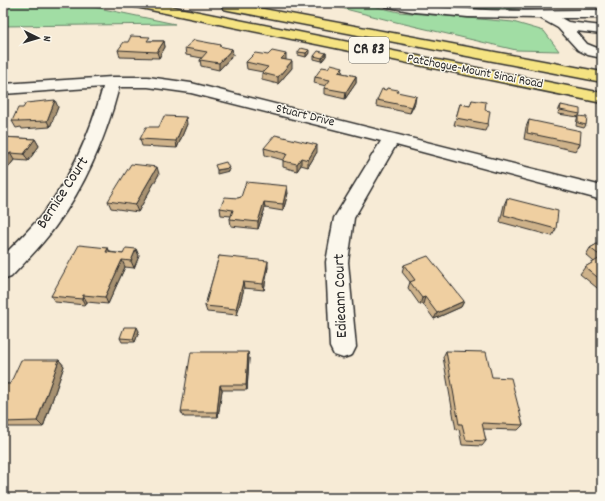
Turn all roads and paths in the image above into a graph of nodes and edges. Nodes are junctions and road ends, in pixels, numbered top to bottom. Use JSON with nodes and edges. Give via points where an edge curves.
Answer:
{"nodes":[{"id":1,"x":136,"y":3,"type":"edge"},
{"id":2,"x":389,"y":3,"type":"edge"},
{"id":3,"x":591,"y":3,"type":"edge"},
{"id":4,"x":218,"y":4,"type":"dead end"},
{"id":5,"x":539,"y":14,"type":"junction"},
{"id":6,"x":601,"y":14,"type":"edge"},
{"id":7,"x":564,"y":26,"type":"junction"},
{"id":8,"x":602,"y":30,"type":"edge"},
{"id":9,"x":602,"y":54,"type":"edge"},
{"id":10,"x":602,"y":77,"type":"edge"},
{"id":11,"x":112,"y":82,"type":"junction"},
{"id":12,"x":3,"y":89,"type":"edge"},
{"id":13,"x":602,"y":98,"type":"edge"},
{"id":14,"x":390,"y":138,"type":"junction"},
{"id":15,"x":602,"y":193,"type":"edge"},
{"id":16,"x":3,"y":271,"type":"edge"},
{"id":17,"x":343,"y":347,"type":"dead end"}],
"edges":[{"from":1,"to":13,"type":"highway","name":"Patchogue-Mount Sinai Road","number":"CR 83"},
{"from":2,"to":5,"type":"street","via":[[440,12]]},
{"from":3,"to":6,"type":"street"},
{"from":4,"to":10,"type":"highway","name":"Patchogue-Mount Sinai Road","number":"CR 83"},
{"from":5,"to":6,"type":"street"},
{"from":5,"to":7,"type":"street"},
{"from":7,"to":8,"type":"street"},
{"from":7,"to":9,"type":"street","via":[[579,45],[586,50]]},
{"from":11,"to":12,"type":"street","name":"Stuart Drive"},
{"from":11,"to":14,"type":"street","name":"Stuart Drive","via":[[148,82],[191,88]]},
{"from":11,"to":16,"type":"street","name":"Bernice Court","via":[[105,113],[80,173],[48,221]]},
{"from":14,"to":15,"type":"street","name":"Stuart Drive"},
{"from":14,"to":17,"type":"street","name":"Edieann Court","via":[[344,218],[337,262]]}]}
